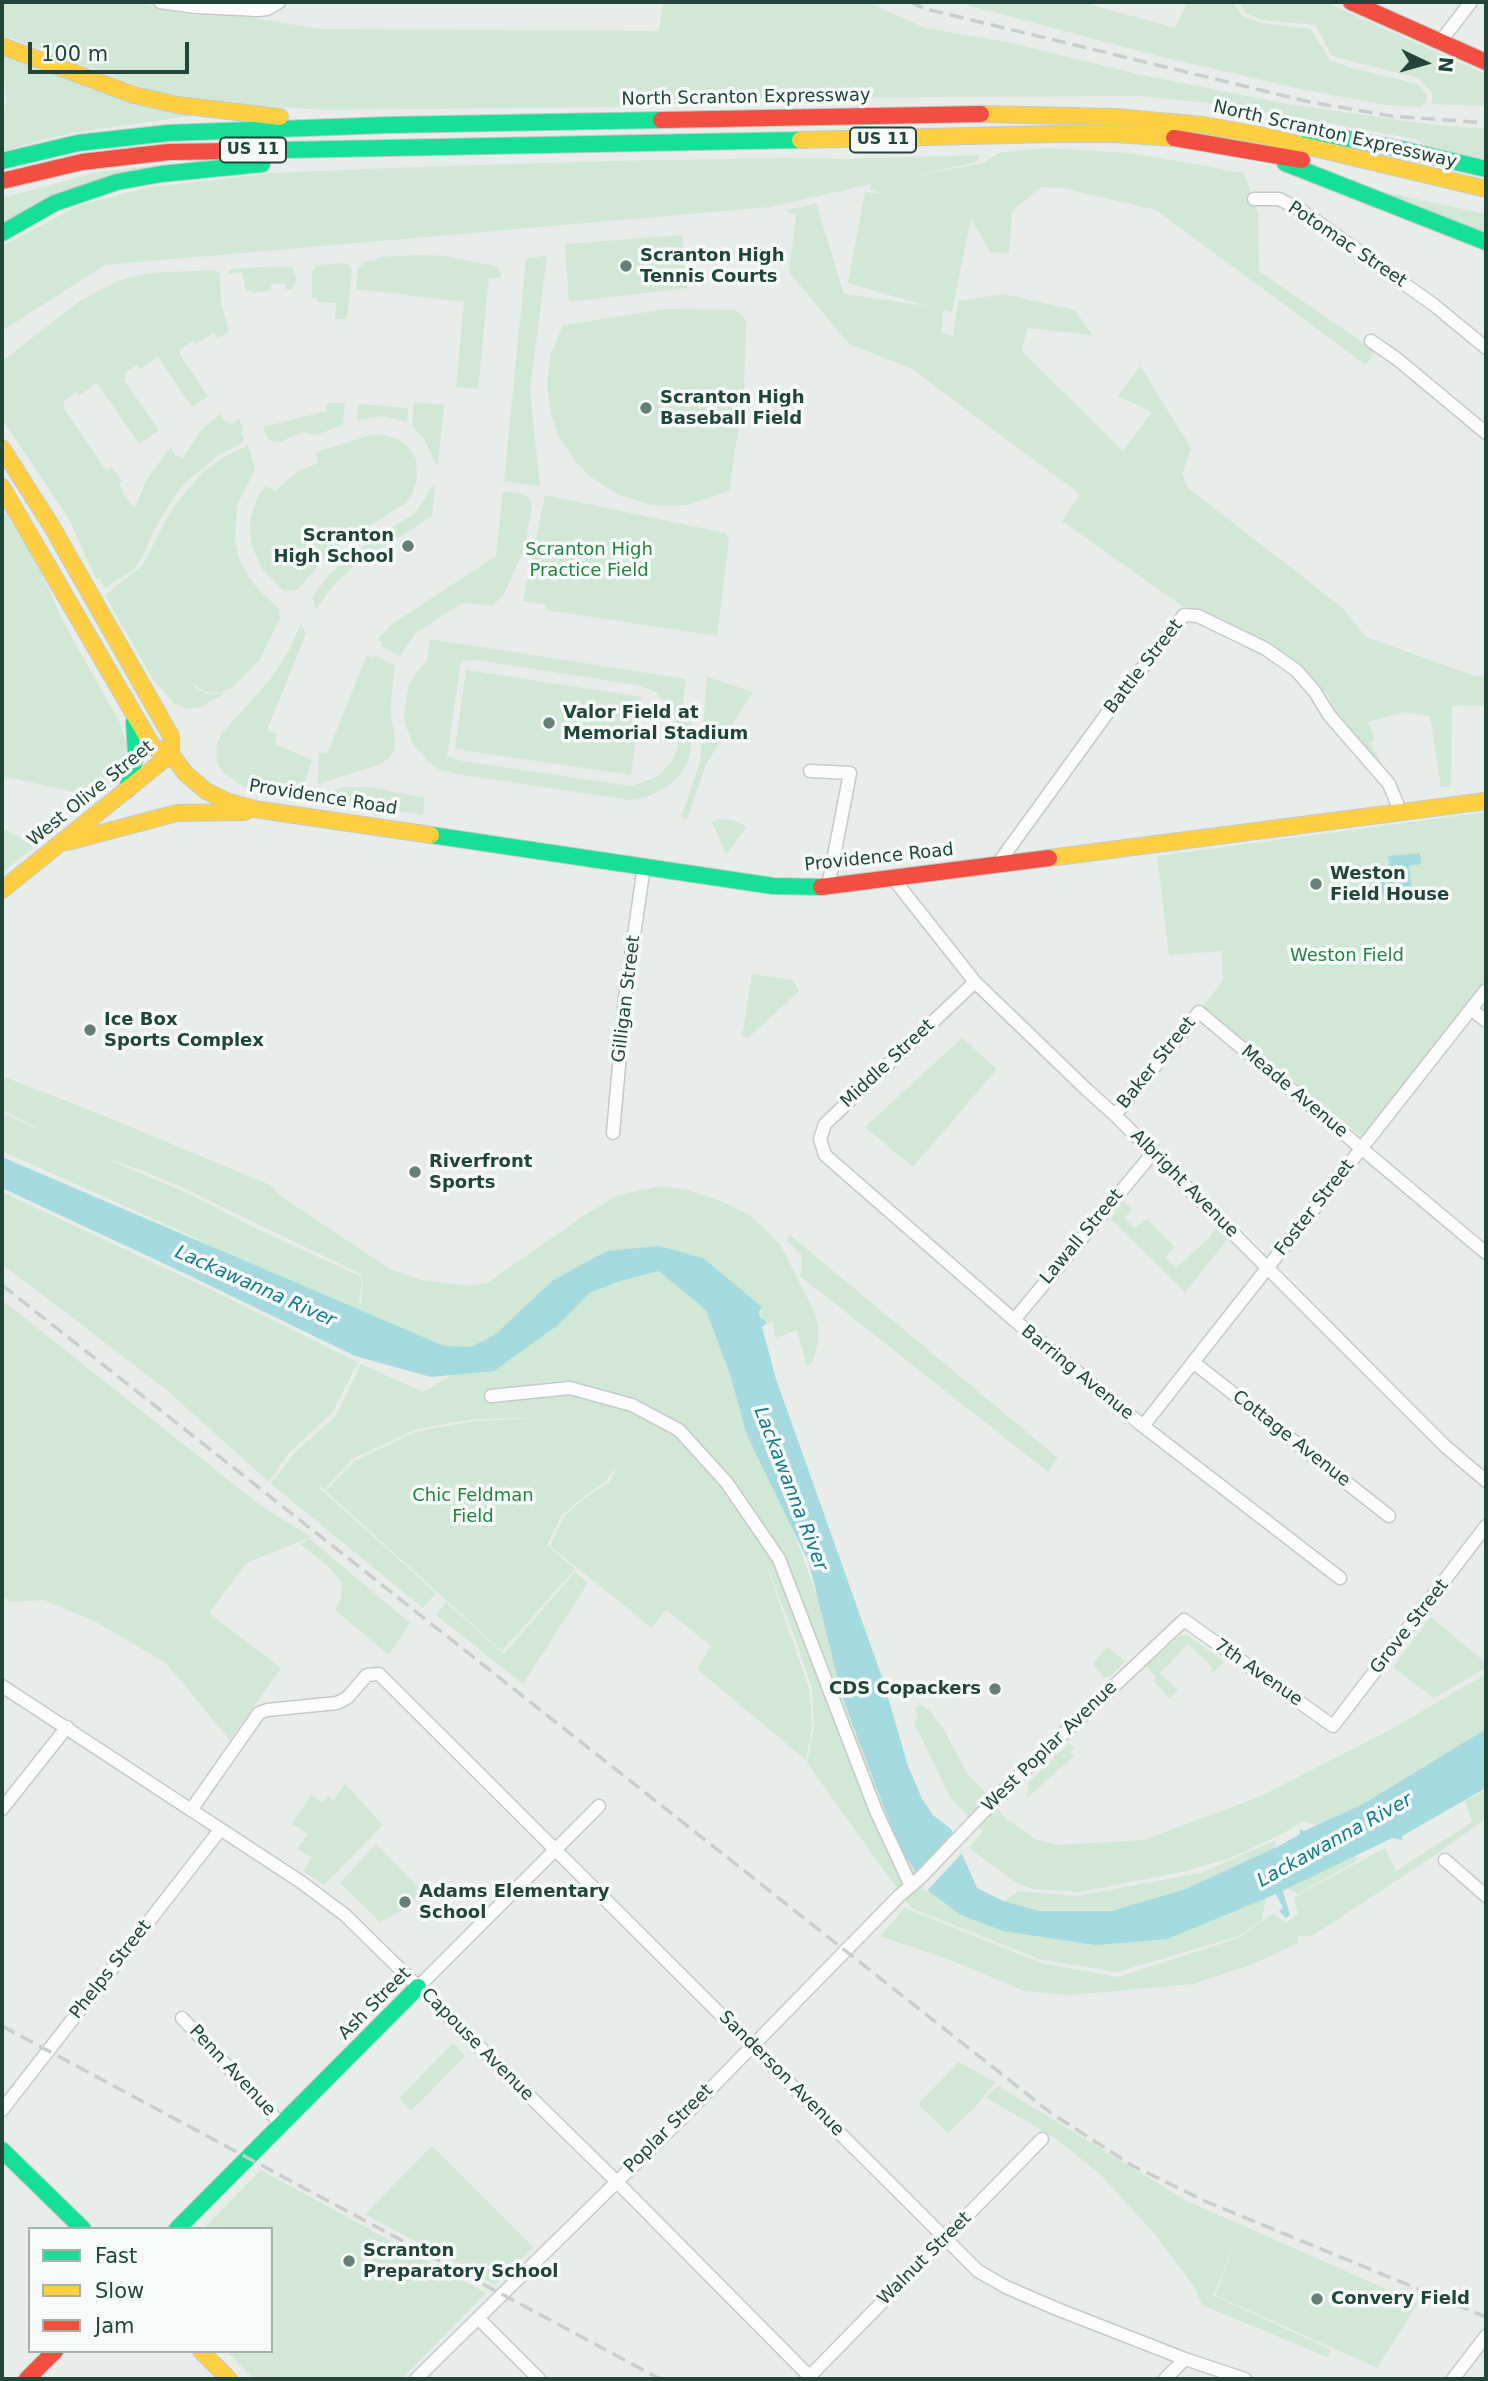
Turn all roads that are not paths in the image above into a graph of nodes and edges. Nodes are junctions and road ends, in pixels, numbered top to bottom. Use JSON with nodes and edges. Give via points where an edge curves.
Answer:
{"nodes":[{"id":1,"x":160,"y":2,"type":"edge"},
{"id":2,"x":279,"y":2,"type":"edge"},
{"id":3,"x":1351,"y":2,"type":"edge"},
{"id":4,"x":1471,"y":2,"type":"edge"},
{"id":5,"x":1440,"y":42,"type":"junction"},
{"id":6,"x":2,"y":46,"type":"edge"},
{"id":7,"x":1486,"y":62,"type":"edge"},
{"id":8,"x":974,"y":114,"type":"junction"},
{"id":9,"x":388,"y":125,"type":"junction"},
{"id":10,"x":508,"y":147,"type":"junction"},
{"id":11,"x":1256,"y":152,"type":"junction"},
{"id":12,"x":2,"y":161,"type":"edge"},
{"id":13,"x":1486,"y":169,"type":"edge"},
{"id":14,"x":2,"y":181,"type":"edge"},
{"id":15,"x":1486,"y":189,"type":"edge"},
{"id":16,"x":1254,"y":199,"type":"dead end"},
{"id":17,"x":1486,"y":203,"type":"edge"},
{"id":18,"x":2,"y":233,"type":"edge"},
{"id":19,"x":1486,"y":242,"type":"edge"},
{"id":20,"x":1371,"y":341,"type":"dead end"},
{"id":21,"x":1486,"y":348,"type":"edge"},
{"id":22,"x":1486,"y":433,"type":"edge"},
{"id":23,"x":2,"y":448,"type":"edge"},
{"id":24,"x":2,"y":487,"type":"edge"},
{"id":25,"x":132,"y":711,"type":"junction"},
{"id":26,"x":171,"y":754,"type":"junction"},
{"id":27,"x":810,"y":771,"type":"dead end"},
{"id":28,"x":127,"y":790,"type":"junction"},
{"id":29,"x":1486,"y":801,"type":"edge"},
{"id":30,"x":268,"y":812,"type":"junction"},
{"id":31,"x":1401,"y":813,"type":"junction"},
{"id":32,"x":60,"y":844,"type":"junction"},
{"id":33,"x":997,"y":865,"type":"junction"},
{"id":34,"x":644,"y":866,"type":"junction"},
{"id":35,"x":891,"y":877,"type":"junction"},
{"id":36,"x":828,"y":887,"type":"junction"},
{"id":37,"x":2,"y":890,"type":"edge"},
{"id":38,"x":975,"y":982,"type":"junction"},
{"id":39,"x":1486,"y":990,"type":"edge"},
{"id":40,"x":1471,"y":1009,"type":"junction"},
{"id":41,"x":1199,"y":1012,"type":"joint"},
{"id":42,"x":1486,"y":1021,"type":"edge"},
{"id":43,"x":1115,"y":1115,"type":"junction"},
{"id":44,"x":613,"y":1133,"type":"dead end"},
{"id":45,"x":1361,"y":1149,"type":"junction"},
{"id":46,"x":1152,"y":1154,"type":"junction"},
{"id":47,"x":825,"y":1155,"type":"joint"},
{"id":48,"x":1486,"y":1253,"type":"edge"},
{"id":49,"x":1268,"y":1267,"type":"junction"},
{"id":50,"x":1014,"y":1320,"type":"junction"},
{"id":51,"x":1193,"y":1362,"type":"junction"},
{"id":52,"x":491,"y":1396,"type":"dead end"},
{"id":53,"x":1143,"y":1426,"type":"junction"},
{"id":54,"x":1486,"y":1481,"type":"edge"},
{"id":55,"x":1389,"y":1516,"type":"dead end"},
{"id":56,"x":1486,"y":1526,"type":"edge"},
{"id":57,"x":1340,"y":1578,"type":"dead end"},
{"id":58,"x":1184,"y":1620,"type":"joint"},
{"id":59,"x":2,"y":1686,"type":"edge"},
{"id":60,"x":1333,"y":1726,"type":"joint"},
{"id":61,"x":67,"y":1727,"type":"junction"},
{"id":62,"x":599,"y":1806,"type":"dead end"},
{"id":63,"x":2,"y":1810,"type":"edge"},
{"id":64,"x":191,"y":1810,"type":"junction"},
{"id":65,"x":220,"y":1830,"type":"junction"},
{"id":66,"x":555,"y":1850,"type":"junction"},
{"id":67,"x":1445,"y":1860,"type":"dead end"},
{"id":68,"x":916,"y":1882,"type":"junction"},
{"id":69,"x":1486,"y":1896,"type":"edge"},
{"id":70,"x":418,"y":1987,"type":"junction"},
{"id":71,"x":182,"y":2018,"type":"dead end"},
{"id":72,"x":752,"y":2045,"type":"junction"},
{"id":73,"x":2,"y":2110,"type":"edge"},
{"id":74,"x":282,"y":2124,"type":"junction"},
{"id":75,"x":1042,"y":2139,"type":"dead end"},
{"id":76,"x":2,"y":2150,"type":"edge"},
{"id":77,"x":616,"y":2181,"type":"junction"},
{"id":78,"x":81,"y":2227,"type":"edge"},
{"id":79,"x":179,"y":2227,"type":"edge"},
{"id":80,"x":946,"y":2240,"type":"junction"},
{"id":81,"x":478,"y":2318,"type":"junction"},
{"id":82,"x":1486,"y":2336,"type":"edge"},
{"id":83,"x":53,"y":2353,"type":"edge"},
{"id":84,"x":203,"y":2353,"type":"edge"},
{"id":85,"x":1185,"y":2359,"type":"junction"},
{"id":86,"x":809,"y":2378,"type":"edge"},
{"id":87,"x":27,"y":2379,"type":"edge"},
{"id":88,"x":229,"y":2379,"type":"edge"},
{"id":89,"x":416,"y":2379,"type":"edge"},
{"id":90,"x":539,"y":2379,"type":"edge"},
{"id":91,"x":1165,"y":2379,"type":"edge"},
{"id":92,"x":1245,"y":2379,"type":"edge"},
{"id":93,"x":1453,"y":2379,"type":"edge"}],
"edges":[{"from":1,"to":2,"type":"street","via":[[258,10]]},
{"from":3,"to":5,"type":"main road"},
{"from":4,"to":5,"type":"street"},
{"from":5,"to":7,"type":"main road"},
{"from":6,"to":9,"type":"main road","via":[[155,100]]},
{"from":8,"to":9,"type":"main road","name":"North Scranton Expressway","number":"US 11"},
{"from":8,"to":13,"type":"main road","via":[[1095,107],[1186,111],[1365,142]]},
{"from":8,"to":15,"type":"main road","name":"North Scranton Expressway","number":"US 11","via":[[1116,117],[1203,125]]},
{"from":9,"to":12,"type":"main road","name":"North Scranton Expressway","number":"US 11","via":[[138,135]]},
{"from":10,"to":11,"type":"main road","name":"North Scranton Expressway","number":"US 11","via":[[1084,133],[1173,138]]},
{"from":10,"to":14,"type":"main road","name":"North Scranton Expressway","number":"US 11","via":[[169,152],[82,162]]},
{"from":10,"to":18,"type":"main road","via":[[247,165],[139,178],[75,195]]},
{"from":11,"to":17,"type":"main road","name":"North Scranton Expressway","number":"US 11"},
{"from":11,"to":19,"type":"main road"},
{"from":16,"to":21,"type":"street","name":"Potomac Street","via":[[1279,200],[1302,211]]},
{"from":20,"to":22,"type":"street"},
{"from":23,"to":26,"type":"main road","name":"Providence Road","via":[[171,736]]},
{"from":24,"to":25,"type":"main road","name":"Providence Road"},
{"from":25,"to":26,"type":"main road","name":"Providence Road","via":[[153,747]]},
{"from":25,"to":28,"type":"main road","via":[[136,754]]},
{"from":26,"to":28,"type":"main road","name":"West Olive Street"},
{"from":26,"to":30,"type":"main road","name":"Providence Road","via":[[206,790]]},
{"from":27,"to":36,"type":"street","via":[[850,773]]},
{"from":28,"to":32,"type":"main road","name":"West Olive Street"},
{"from":29,"to":31,"type":"main road","name":"Providence Road"},
{"from":30,"to":32,"type":"main road","via":[[177,813]]},
{"from":30,"to":34,"type":"main road","name":"Providence Road"},
{"from":31,"to":33,"type":"main road","name":"Providence Road"},
{"from":31,"to":33,"type":"street","name":"Battle Street","via":[[1389,784],[1297,671],[1198,615],[1184,615]]},
{"from":32,"to":37,"type":"main road","name":"West Olive Street"},
{"from":33,"to":35,"type":"main road","name":"Providence Road"},
{"from":34,"to":36,"type":"main road","name":"Providence Road","via":[[773,886]]},
{"from":34,"to":44,"type":"street","name":"Gilligan Street","via":[[625,998]]},
{"from":35,"to":36,"type":"main road","name":"Providence Road"},
{"from":35,"to":38,"type":"street","name":"Albright Avenue"},
{"from":38,"to":43,"type":"street","name":"Albright Avenue"},
{"from":38,"to":47,"type":"street","name":"Middle Street","via":[[825,1124],[820,1139]]},
{"from":39,"to":40,"type":"street","name":"Foster Street"},
{"from":40,"to":42,"type":"street"},
{"from":40,"to":45,"type":"street","name":"Foster Street"},
{"from":41,"to":43,"type":"street","name":"Baker Street"},
{"from":41,"to":45,"type":"street","name":"Meade Avenue"},
{"from":43,"to":46,"type":"street","name":"Albright Avenue"},
{"from":45,"to":48,"type":"street","name":"Meade Avenue"},
{"from":45,"to":49,"type":"street","name":"Foster Street"},
{"from":46,"to":49,"type":"street","name":"Albright Avenue"},
{"from":46,"to":50,"type":"street","name":"Lawall Street"},
{"from":47,"to":50,"type":"street","name":"Barring Avenue"},
{"from":49,"to":51,"type":"street","name":"Foster Street"},
{"from":49,"to":54,"type":"street","name":"Albright Avenue","via":[[1445,1446]]},
{"from":50,"to":53,"type":"street","name":"Barring Avenue"},
{"from":51,"to":53,"type":"street","name":"Foster Street"},
{"from":51,"to":55,"type":"street","name":"Cottage Avenue"},
{"from":52,"to":68,"type":"street","via":[[570,1388],[632,1405],[680,1430],[727,1483],[779,1559],[876,1811]]},
{"from":53,"to":57,"type":"street","name":"Barring Avenue"},
{"from":56,"to":60,"type":"street","name":"Grove Street"},
{"from":58,"to":60,"type":"street","name":"7th Avenue"},
{"from":58,"to":68,"type":"street","name":"West Poplar Avenue","via":[[1009,1785]]},
{"from":59,"to":61,"type":"street","name":"Capouse Avenue"},
{"from":61,"to":63,"type":"street"},
{"from":61,"to":64,"type":"street","name":"Capouse Avenue"},
{"from":62,"to":66,"type":"street","name":"Ash Street"},
{"from":64,"to":65,"type":"street","name":"Capouse Avenue"},
{"from":64,"to":66,"type":"street","name":"Sanderson Avenue","via":[[259,1713],[337,1703],[367,1675],[379,1674]]},
{"from":65,"to":70,"type":"street","name":"Capouse Avenue","via":[[323,1897]]},
{"from":65,"to":73,"type":"street","name":"Phelps Street"},
{"from":66,"to":70,"type":"street","name":"Ash Street"},
{"from":66,"to":72,"type":"street","name":"Sanderson Avenue"},
{"from":67,"to":69,"type":"street"},
{"from":68,"to":72,"type":"street","name":"Poplar Street"},
{"from":70,"to":74,"type":"main road","name":"Ash Street"},
{"from":70,"to":77,"type":"street","name":"Capouse Avenue"},
{"from":71,"to":74,"type":"street","name":"Penn Avenue"},
{"from":72,"to":77,"type":"street","name":"Poplar Street"},
{"from":72,"to":80,"type":"street","name":"Sanderson Avenue"},
{"from":74,"to":79,"type":"main road","name":"Ash Street"},
{"from":75,"to":80,"type":"street","name":"Walnut Street"},
{"from":76,"to":78,"type":"main road"},
{"from":77,"to":81,"type":"street","name":"Poplar Street"},
{"from":77,"to":86,"type":"street","name":"Capouse Avenue"},
{"from":80,"to":85,"type":"street","name":"Sanderson Avenue","via":[[978,2271],[1006,2287]]},
{"from":80,"to":86,"type":"street","name":"Walnut Street"},
{"from":81,"to":89,"type":"street","name":"Poplar Street"},
{"from":81,"to":90,"type":"street"},
{"from":82,"to":93,"type":"street"},
{"from":83,"to":87,"type":"main road"},
{"from":84,"to":88,"type":"main road"},
{"from":85,"to":91,"type":"street"},
{"from":85,"to":92,"type":"street","name":"Sanderson Avenue"}]}
